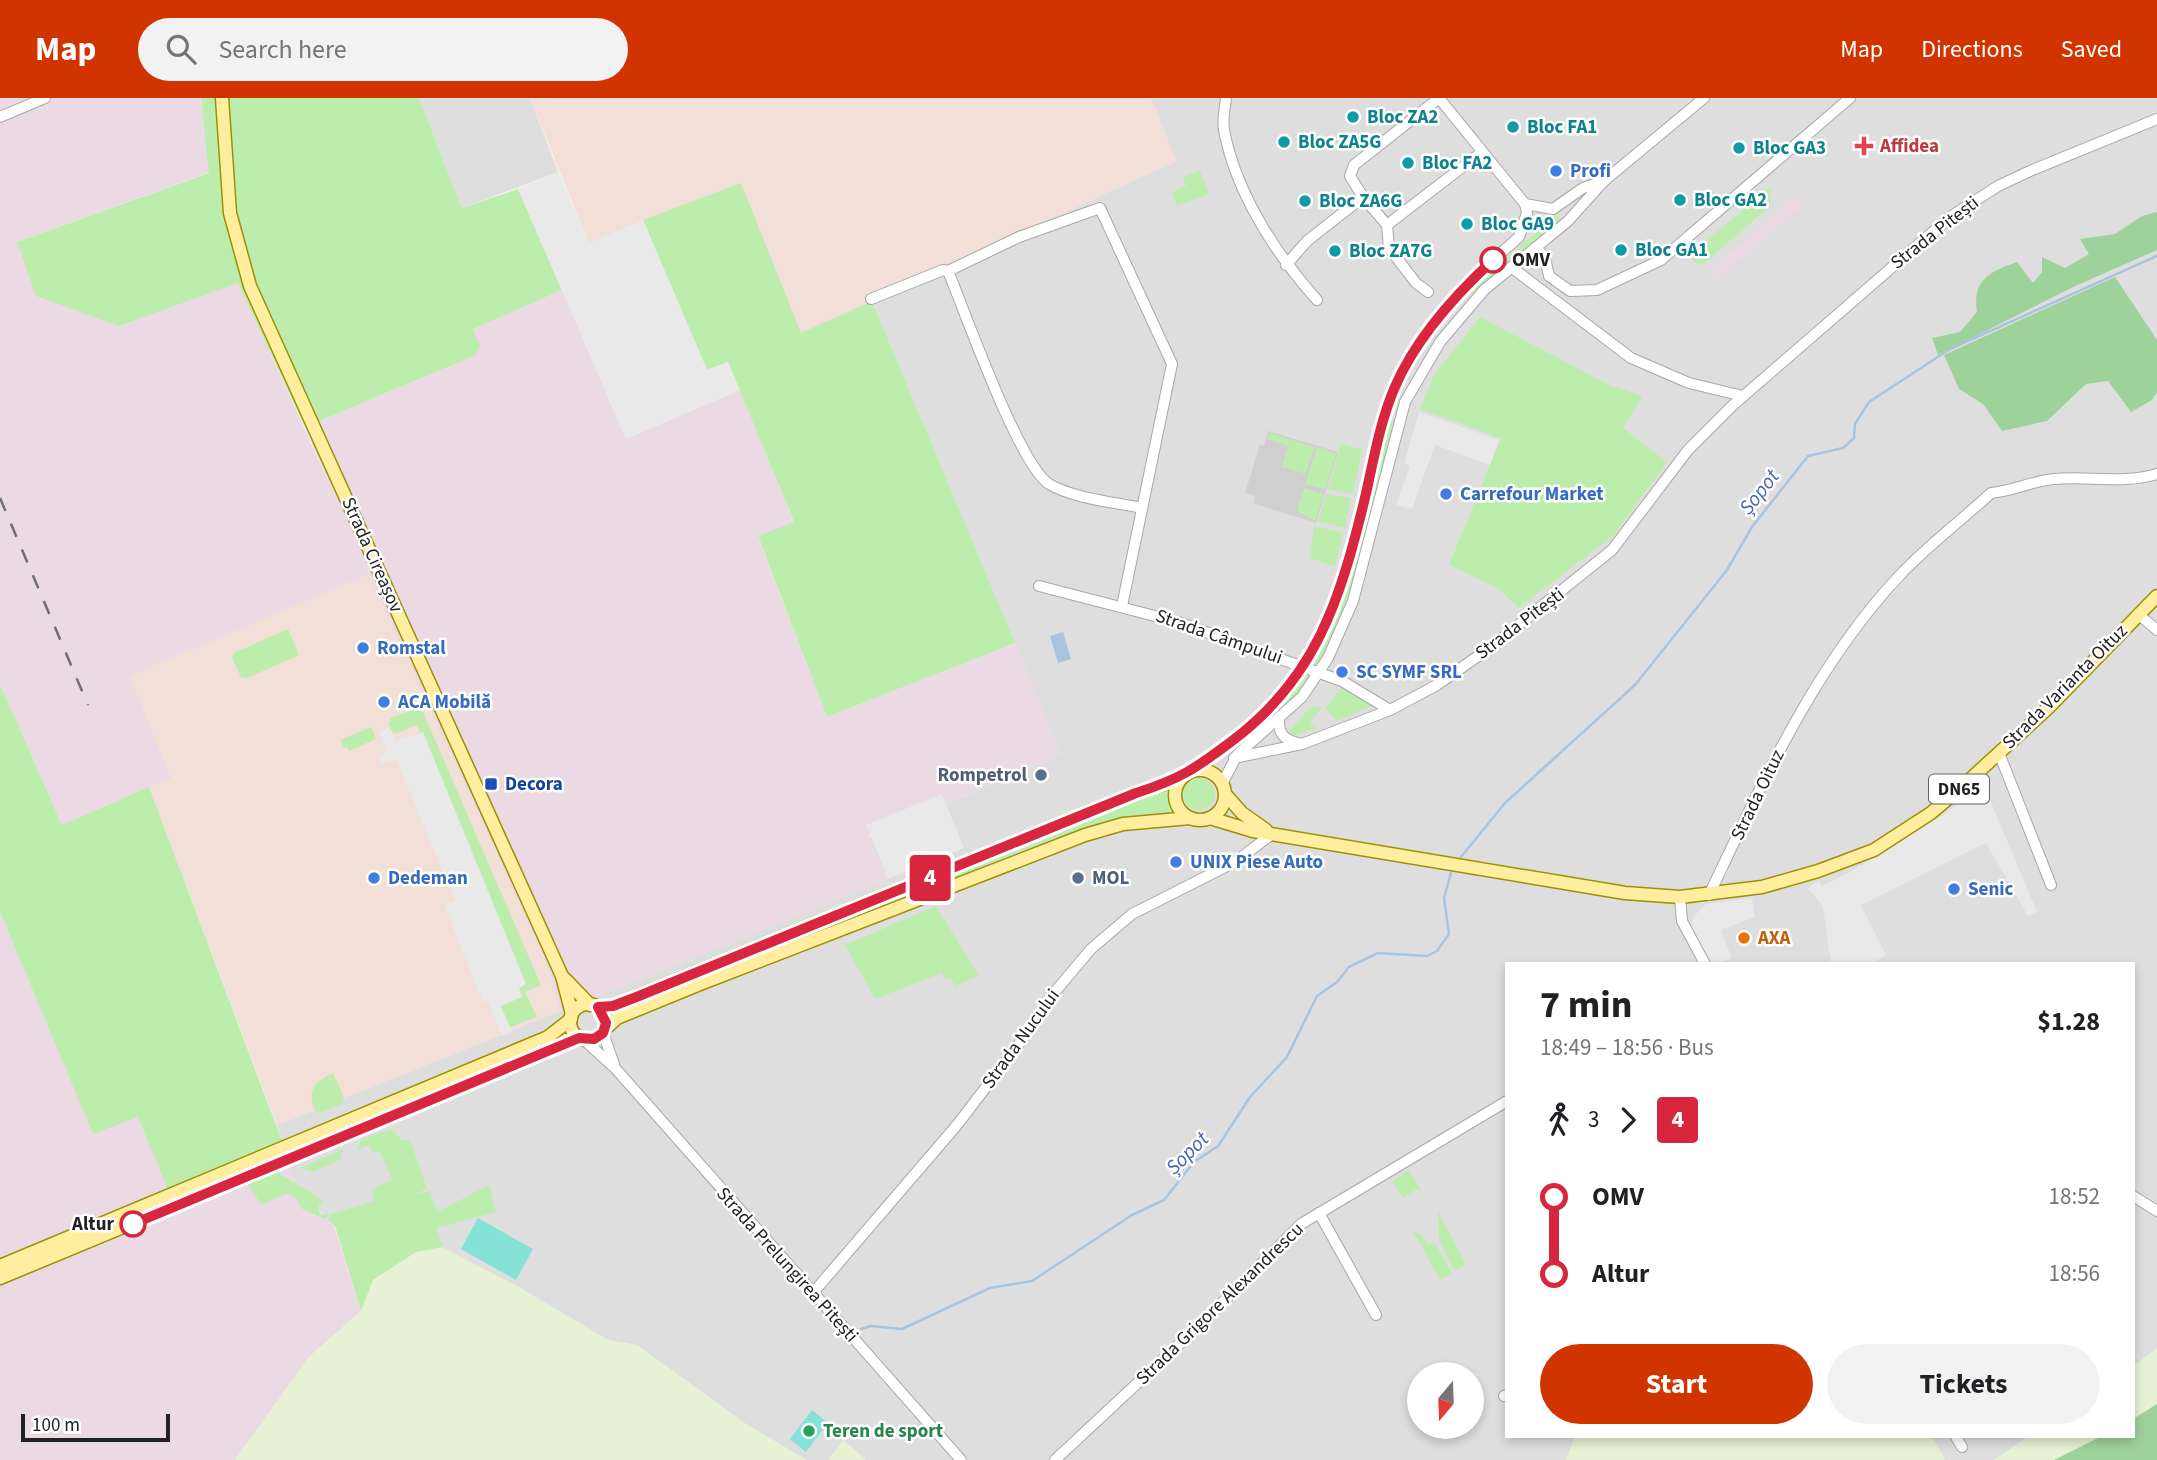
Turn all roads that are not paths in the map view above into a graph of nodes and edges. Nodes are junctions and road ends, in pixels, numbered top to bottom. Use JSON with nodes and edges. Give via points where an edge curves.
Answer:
{"nodes":[{"id":1,"x":45,"y":98,"type":"edge"},
{"id":2,"x":213,"y":98,"type":"edge"},
{"id":3,"x":222,"y":98,"type":"edge"},
{"id":4,"x":1226,"y":98,"type":"edge"},
{"id":5,"x":1439,"y":98,"type":"edge"},
{"id":6,"x":1704,"y":98,"type":"edge"},
{"id":7,"x":1850,"y":98,"type":"edge"},
{"id":8,"x":0,"y":117,"type":"edge"},
{"id":9,"x":2157,"y":119,"type":"edge"},
{"id":10,"x":221,"y":122,"type":"junction"},
{"id":11,"x":1482,"y":152,"type":"junction"},
{"id":12,"x":1604,"y":181,"type":"junction"},
{"id":13,"x":1363,"y":197,"type":"junction"},
{"id":14,"x":1525,"y":204,"type":"junction"},
{"id":15,"x":1387,"y":225,"type":"junction"},
{"id":16,"x":1536,"y":247,"type":"junction"},
{"id":17,"x":1286,"y":265,"type":"junction"},
{"id":18,"x":1511,"y":267,"type":"junction"},
{"id":19,"x":948,"y":271,"type":"junction"},
{"id":20,"x":1428,"y":292,"type":"dead end"},
{"id":21,"x":1458,"y":294,"type":"junction"},
{"id":22,"x":871,"y":299,"type":"dead end"},
{"id":23,"x":1317,"y":300,"type":"dead end"},
{"id":24,"x":1469,"y":306,"type":"junction"},
{"id":25,"x":1418,"y":347,"type":"junction"},
{"id":26,"x":1430,"y":355,"type":"junction"},
{"id":27,"x":1743,"y":396,"type":"junction"},
{"id":28,"x":2157,"y":474,"type":"edge"},
{"id":29,"x":1142,"y":508,"type":"junction"},
{"id":30,"x":1039,"y":586,"type":"dead end"},
{"id":31,"x":2157,"y":596,"type":"edge"},
{"id":32,"x":1122,"y":606,"type":"junction"},
{"id":33,"x":2138,"y":614,"type":"junction"},
{"id":34,"x":2157,"y":630,"type":"edge"},
{"id":35,"x":1303,"y":666,"type":"junction"},
{"id":36,"x":1319,"y":672,"type":"junction"},
{"id":37,"x":1390,"y":710,"type":"junction"},
{"id":38,"x":1279,"y":720,"type":"junction"},
{"id":39,"x":1302,"y":744,"type":"junction"},
{"id":40,"x":1998,"y":753,"type":"junction"},
{"id":41,"x":1234,"y":758,"type":"junction"},
{"id":42,"x":1196,"y":769,"type":"junction"},
{"id":43,"x":1179,"y":779,"type":"junction"},
{"id":44,"x":1224,"y":789,"type":"junction"},
{"id":45,"x":1189,"y":818,"type":"junction"},
{"id":46,"x":1210,"y":818,"type":"junction"},
{"id":47,"x":1272,"y":834,"type":"junction"},
{"id":48,"x":2051,"y":885,"type":"dead end"},
{"id":49,"x":1710,"y":895,"type":"junction"},
{"id":50,"x":1680,"y":897,"type":"junction"},
{"id":51,"x":817,"y":931,"type":"junction"},
{"id":52,"x":1704,"y":962,"type":"edge"},
{"id":53,"x":562,"y":976,"type":"junction"},
{"id":54,"x":594,"y":1006,"type":"junction"},
{"id":55,"x":572,"y":1017,"type":"junction"},
{"id":56,"x":604,"y":1031,"type":"junction"},
{"id":57,"x":581,"y":1038,"type":"junction"},
{"id":58,"x":615,"y":1068,"type":"junction"},
{"id":59,"x":1505,"y":1102,"type":"edge"},
{"id":60,"x":2135,"y":1197,"type":"edge"},
{"id":61,"x":2157,"y":1211,"type":"edge"},
{"id":62,"x":1319,"y":1213,"type":"junction"},
{"id":63,"x":0,"y":1266,"type":"edge"},
{"id":64,"x":0,"y":1278,"type":"edge"},
{"id":65,"x":812,"y":1294,"type":"junction"},
{"id":66,"x":1376,"y":1315,"type":"dead end"},
{"id":67,"x":1957,"y":1438,"type":"edge"},
{"id":68,"x":1962,"y":1447,"type":"dead end"},
{"id":69,"x":961,"y":1460,"type":"edge"},
{"id":70,"x":1055,"y":1460,"type":"edge"}],
"edges":[{"from":1,"to":8,"type":"street"},
{"from":2,"to":10,"type":"main road","name":"Strada Cireașov"},
{"from":3,"to":10,"type":"main road","name":"Strada Cireașov"},
{"from":4,"to":17,"type":"street","via":[[1224,129],[1233,157],[1249,200]]},
{"from":5,"to":11,"type":"street"},
{"from":5,"to":13,"type":"street","via":[[1354,165],[1350,176]]},
{"from":6,"to":12,"type":"street"},
{"from":7,"to":16,"type":"street","via":[[1661,260],[1623,280],[1597,289],[1570,291],[1549,276],[1545,258]]},
{"from":9,"to":27,"type":"street","name":"Strada Pitești","via":[[2030,171],[1972,202]]},
{"from":10,"to":53,"type":"main road","name":"Strada Cireașov","via":[[232,222],[250,286]]},
{"from":11,"to":14,"type":"street"},
{"from":11,"to":15,"type":"street"},
{"from":12,"to":14,"type":"street","via":[[1583,188],[1553,209]]},
{"from":12,"to":16,"type":"street"},
{"from":13,"to":15,"type":"street"},
{"from":13,"to":17,"type":"street"},
{"from":14,"to":21,"type":"street","via":[[1527,213],[1519,237]]},
{"from":15,"to":20,"type":"street","via":[[1389,248]]},
{"from":16,"to":18,"type":"street"},
{"from":17,"to":23,"type":"street"},
{"from":18,"to":24,"type":"street"},
{"from":18,"to":27,"type":"street","via":[[1630,358],[1689,383]]},
{"from":19,"to":22,"type":"street"},
{"from":19,"to":29,"type":"street","via":[[1014,436],[1044,481]]},
{"from":19,"to":29,"type":"street","via":[[1018,237],[1100,208],[1172,364]]},
{"from":21,"to":24,"type":"street"},
{"from":21,"to":25,"type":"street"},
{"from":24,"to":26,"type":"street"},
{"from":25,"to":26,"type":"street"},
{"from":25,"to":35,"type":"street","via":[[1388,405],[1337,600]]},
{"from":26,"to":36,"type":"street","via":[[1405,402],[1353,601]]},
{"from":27,"to":37,"type":"street","name":"Strada Pitești","via":[[1688,450],[1604,557],[1491,647],[1437,685]]},
{"from":28,"to":49,"type":"street","name":"Strada Oituz","via":[[2137,480],[2040,480],[2010,492],[1991,493],[1901,573],[1819,682],[1763,779]]},
{"from":29,"to":32,"type":"street"},
{"from":30,"to":32,"type":"street","name":"Strada Câmpului"},
{"from":31,"to":33,"type":"main road","name":"Strada Varianta Oituz","number":"DN65"},
{"from":32,"to":35,"type":"street","name":"Strada Câmpului"},
{"from":33,"to":34,"type":"street"},
{"from":33,"to":40,"type":"main road","name":"Strada Varianta Oituz","number":"DN65"},
{"from":35,"to":36,"type":"street","name":"Strada Câmpului"},
{"from":35,"to":42,"type":"street","via":[[1265,716]]},
{"from":36,"to":37,"type":"street","name":"Strada Câmpului","via":[[1364,692]]},
{"from":36,"to":38,"type":"street"},
{"from":37,"to":39,"type":"street","name":"Strada Pitești"},
{"from":38,"to":39,"type":"street","via":[[1286,739]]},
{"from":38,"to":41,"type":"street"},
{"from":39,"to":41,"type":"street","name":"Strada Pitești"},
{"from":40,"to":48,"type":"street"},
{"from":40,"to":49,"type":"main road","name":"Strada Varianta Oituz","number":"DN65","via":[[1931,813],[1874,850],[1762,887]]},
{"from":41,"to":44,"type":"street"},
{"from":42,"to":43,"type":"main road"},
{"from":42,"to":44,"type":"main road","via":[[1213,773]]},
{"from":43,"to":45,"type":"main road","via":[[1176,805]]},
{"from":43,"to":51,"type":"main road","via":[[1136,793]]},
{"from":44,"to":46,"type":"main road","via":[[1220,810]]},
{"from":44,"to":47,"type":"main road","number":"DN65","via":[[1242,813]]},
{"from":45,"to":46,"type":"main road"},
{"from":45,"to":51,"type":"main road","via":[[1107,828]]},
{"from":46,"to":47,"type":"main road","number":"DN65"},
{"from":47,"to":50,"type":"main road","number":"DN65","via":[[1625,893]]},
{"from":47,"to":65,"type":"street","name":"Strada Nucului","via":[[1225,868],[1132,914],[1091,949],[1053,993],[957,1125]]},
{"from":49,"to":50,"type":"main road","number":"DN65"},
{"from":50,"to":52,"type":"street","via":[[1682,921]]},
{"from":51,"to":54,"type":"main road","via":[[613,1006]]},
{"from":51,"to":56,"type":"main road","via":[[617,1018]]},
{"from":53,"to":54,"type":"main road","name":"Strada Cireașov"},
{"from":53,"to":55,"type":"main road","name":"Strada Cireașov"},
{"from":54,"to":55,"type":"main road","via":[[578,1008]]},
{"from":54,"to":56,"type":"main road","via":[[605,1017]]},
{"from":55,"to":57,"type":"main road","via":[[571,1027]]},
{"from":55,"to":63,"type":"main road","via":[[548,1037]]},
{"from":56,"to":57,"type":"main road","via":[[594,1039]]},
{"from":56,"to":58,"type":"street","name":"Strada Prelungirea Pitești"},
{"from":57,"to":58,"type":"street","name":"Strada Prelungirea Pitești"},
{"from":57,"to":64,"type":"main road"},
{"from":58,"to":65,"type":"street","name":"Strada Prelungirea Pitești"},
{"from":59,"to":62,"type":"street","name":"Strada Grigore Alexandrescu"},
{"from":60,"to":61,"type":"street"},
{"from":62,"to":66,"type":"street"},
{"from":62,"to":70,"type":"street","name":"Strada Grigore Alexandrescu","via":[[1301,1224]]},
{"from":65,"to":69,"type":"street","name":"Strada Prelungirea Pitești"},
{"from":67,"to":68,"type":"street"}]}
